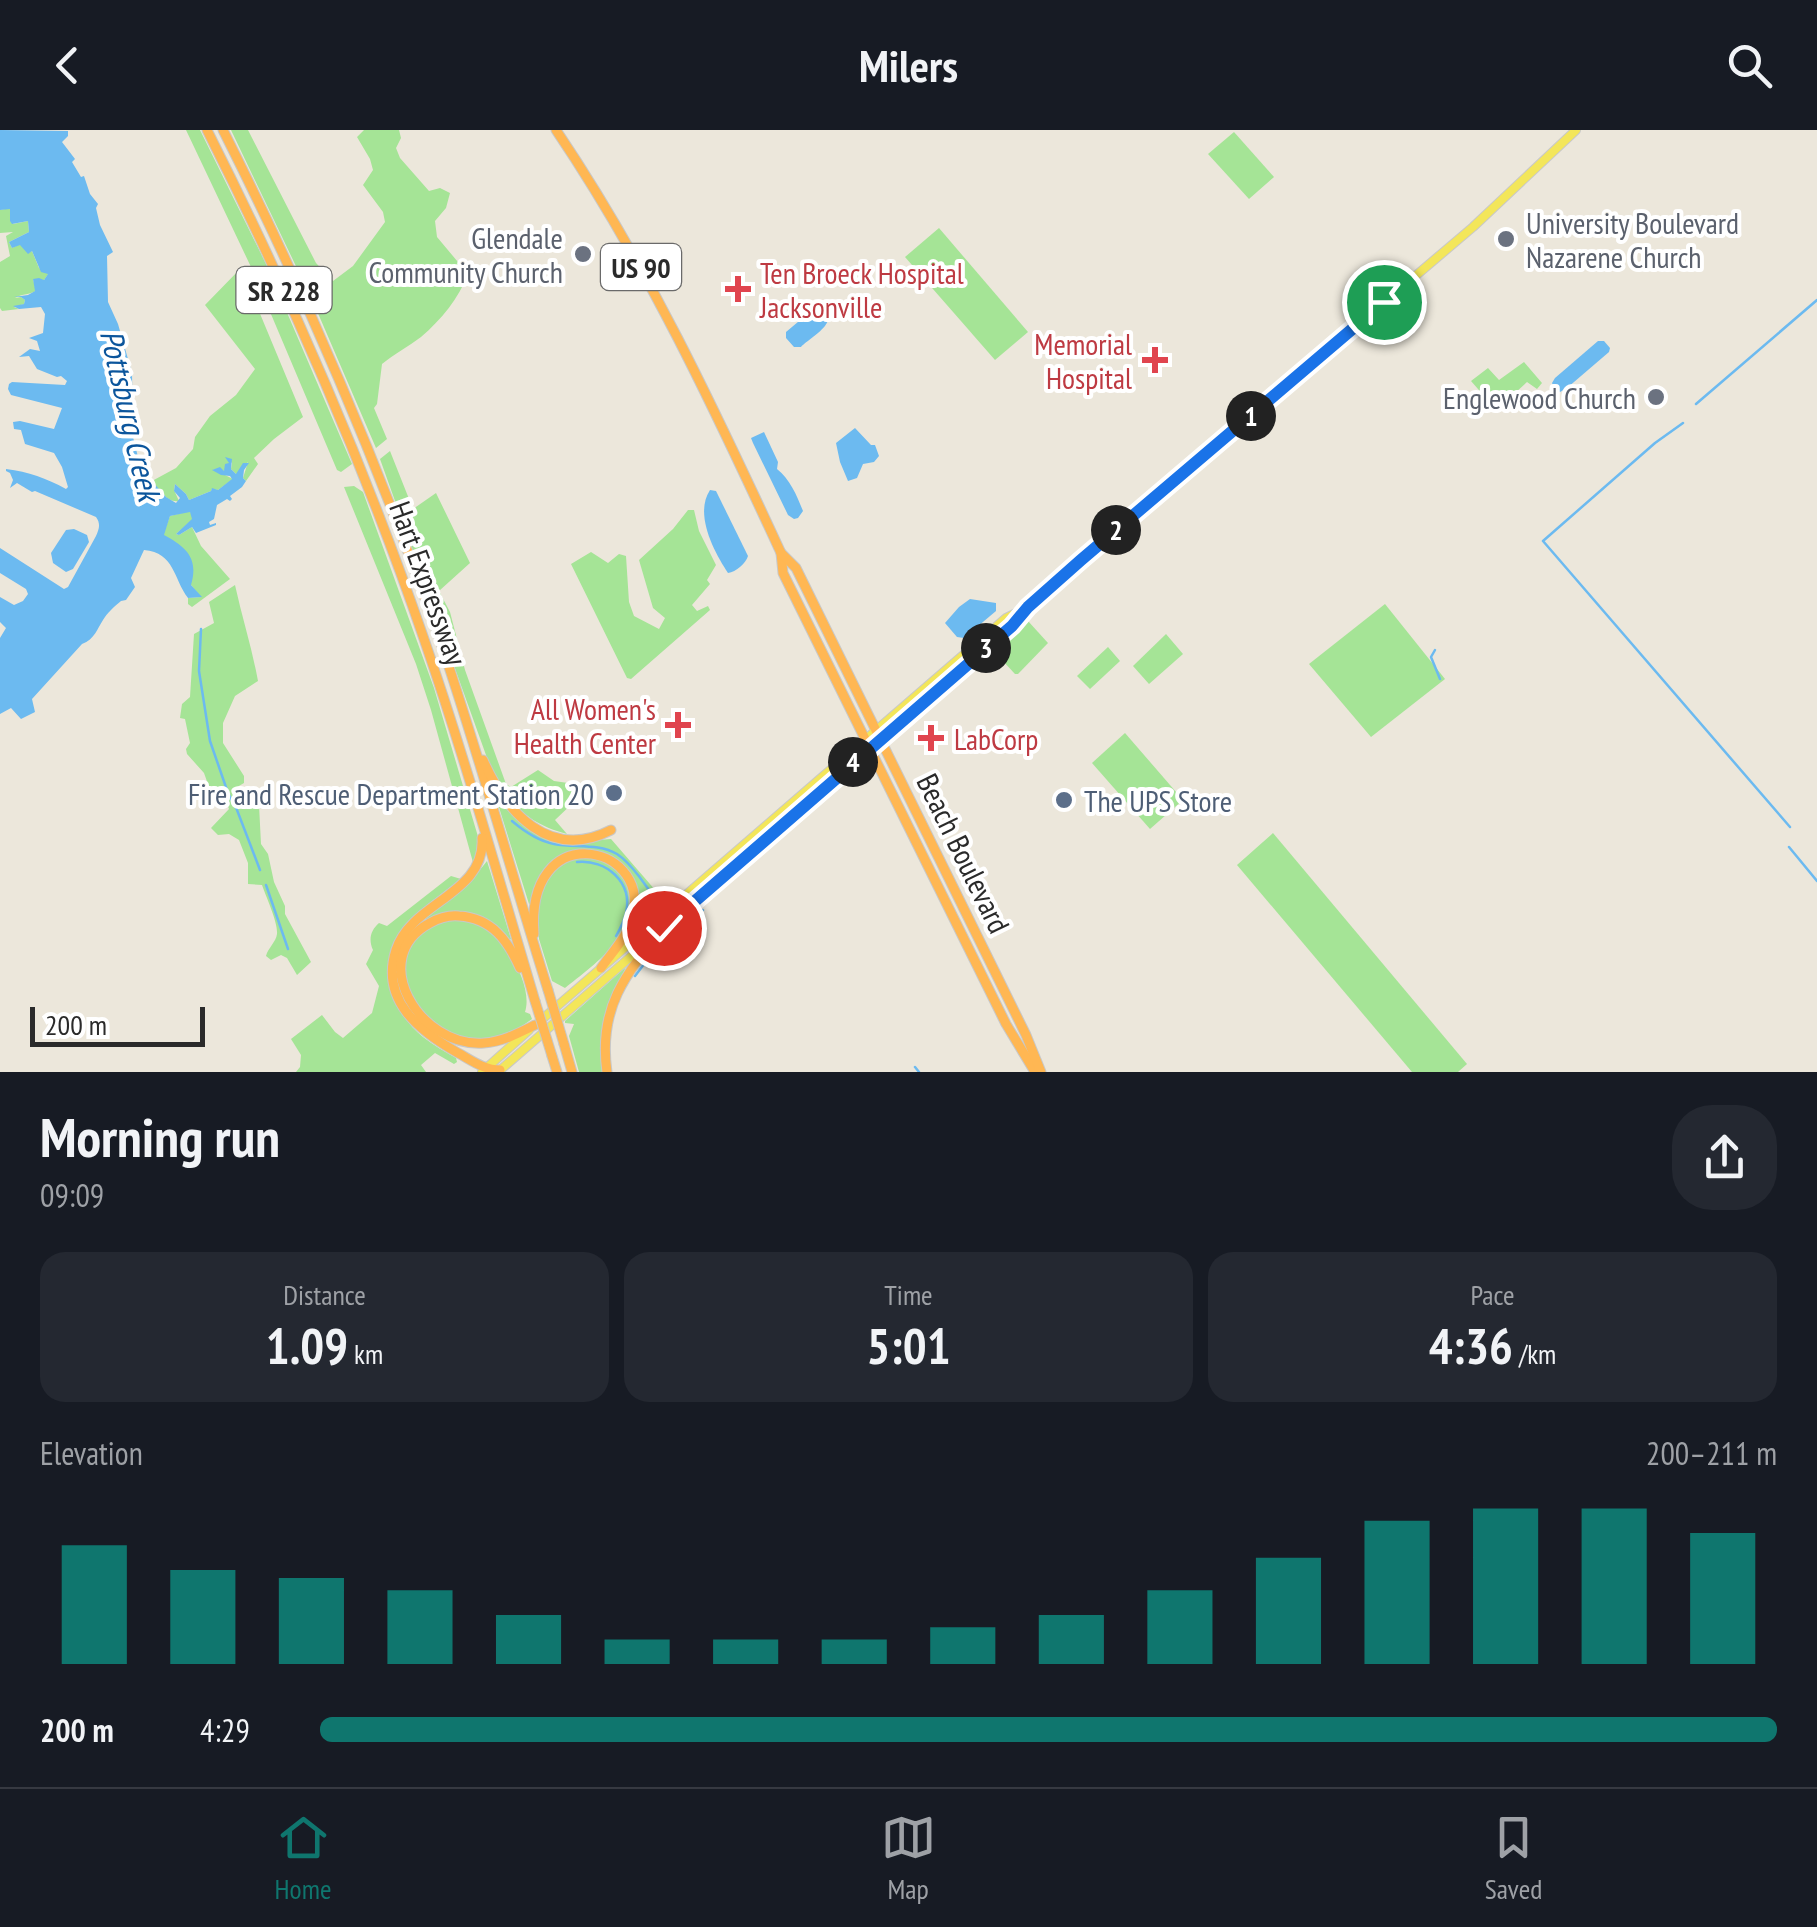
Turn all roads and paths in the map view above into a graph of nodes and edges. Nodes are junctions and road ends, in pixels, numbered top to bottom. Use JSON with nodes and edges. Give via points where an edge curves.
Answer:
{"nodes":[{"id":1,"x":207,"y":130,"type":"edge"},
{"id":2,"x":223,"y":130,"type":"edge"},
{"id":3,"x":556,"y":130,"type":"edge"},
{"id":4,"x":1576,"y":130,"type":"edge"},
{"id":5,"x":781,"y":553,"type":"junction"},
{"id":6,"x":466,"y":720,"type":"junction"},
{"id":7,"x":878,"y":734,"type":"junction"},
{"id":8,"x":868,"y":743,"type":"junction"},
{"id":9,"x":476,"y":801,"type":"junction"},
{"id":10,"x":611,"y":830,"type":"dead end"},
{"id":11,"x":664,"y":928,"type":"junction"},
{"id":12,"x":536,"y":952,"type":"junction"},
{"id":13,"x":601,"y":968,"type":"junction"},
{"id":14,"x":535,"y":1001,"type":"junction"},
{"id":15,"x":535,"y":1025,"type":"junction"},
{"id":16,"x":464,"y":1056,"type":"junction"},
{"id":17,"x":484,"y":1070,"type":"edge"},
{"id":18,"x":499,"y":1071,"type":"edge"},
{"id":19,"x":469,"y":1072,"type":"edge"},
{"id":20,"x":557,"y":1072,"type":"edge"},
{"id":21,"x":572,"y":1072,"type":"edge"},
{"id":22,"x":607,"y":1072,"type":"edge"},
{"id":23,"x":1038,"y":1072,"type":"edge"}],
"edges":[{"from":1,"to":9,"type":"highway","name":"Hart Expressway","number":"SR 228","via":[[367,485]]},
{"from":2,"to":6,"type":"highway","name":"Hart Expressway","number":"SR 228","via":[[366,444]]},
{"from":3,"to":5,"type":"highway","name":"Beach Boulevard","number":"US 90","via":[[659,300]]},
{"from":4,"to":7,"type":"main road","via":[[1480,221],[1028,607],[1006,618]]},
{"from":5,"to":7,"type":"highway","name":"Beach Boulevard","number":"US 90","via":[[796,568]]},
{"from":5,"to":8,"type":"highway","name":"Beach Boulevard","number":"US 90","via":[[784,572]]},
{"from":6,"to":10,"type":"highway","via":[[496,788],[530,825],[569,840]]},
{"from":6,"to":12,"type":"highway","name":"Hart Expressway","number":"SR 228"},
{"from":7,"to":8,"type":"main road"},
{"from":7,"to":23,"type":"highway","name":"Beach Boulevard","number":"US 90"},
{"from":8,"to":11,"type":"main road"},
{"from":8,"to":13,"type":"main road"},
{"from":8,"to":23,"type":"highway","name":"Beach Boulevard","number":"US 90","via":[[1006,1024]]},
{"from":9,"to":14,"type":"highway","name":"Hart Expressway","number":"SR 228"},
{"from":9,"to":16,"type":"highway","via":[[480,862],[408,929],[392,972],[410,1019]]},
{"from":11,"to":18,"type":"main road"},
{"from":11,"to":22,"type":"highway","via":[[614,998],[605,1039]]},
{"from":12,"to":13,"type":"highway","via":[[534,912],[543,878],[571,856],[594,854],[622,870],[635,902],[626,934]]},
{"from":12,"to":21,"type":"highway","name":"Hart Expressway","number":"SR 228","bridge":true},
{"from":13,"to":15,"type":"main road"},
{"from":14,"to":15,"type":"highway","via":[[508,943],[485,922],[449,915],[422,927],[407,947],[404,989],[435,1030],[484,1043]]},
{"from":14,"to":20,"type":"highway","name":"Hart Expressway","number":"SR 228","bridge":true},
{"from":15,"to":17,"type":"main road"},
{"from":16,"to":17,"type":"highway"},
{"from":16,"to":19,"type":"highway"},
{"from":17,"to":18,"type":"highway"}]}
